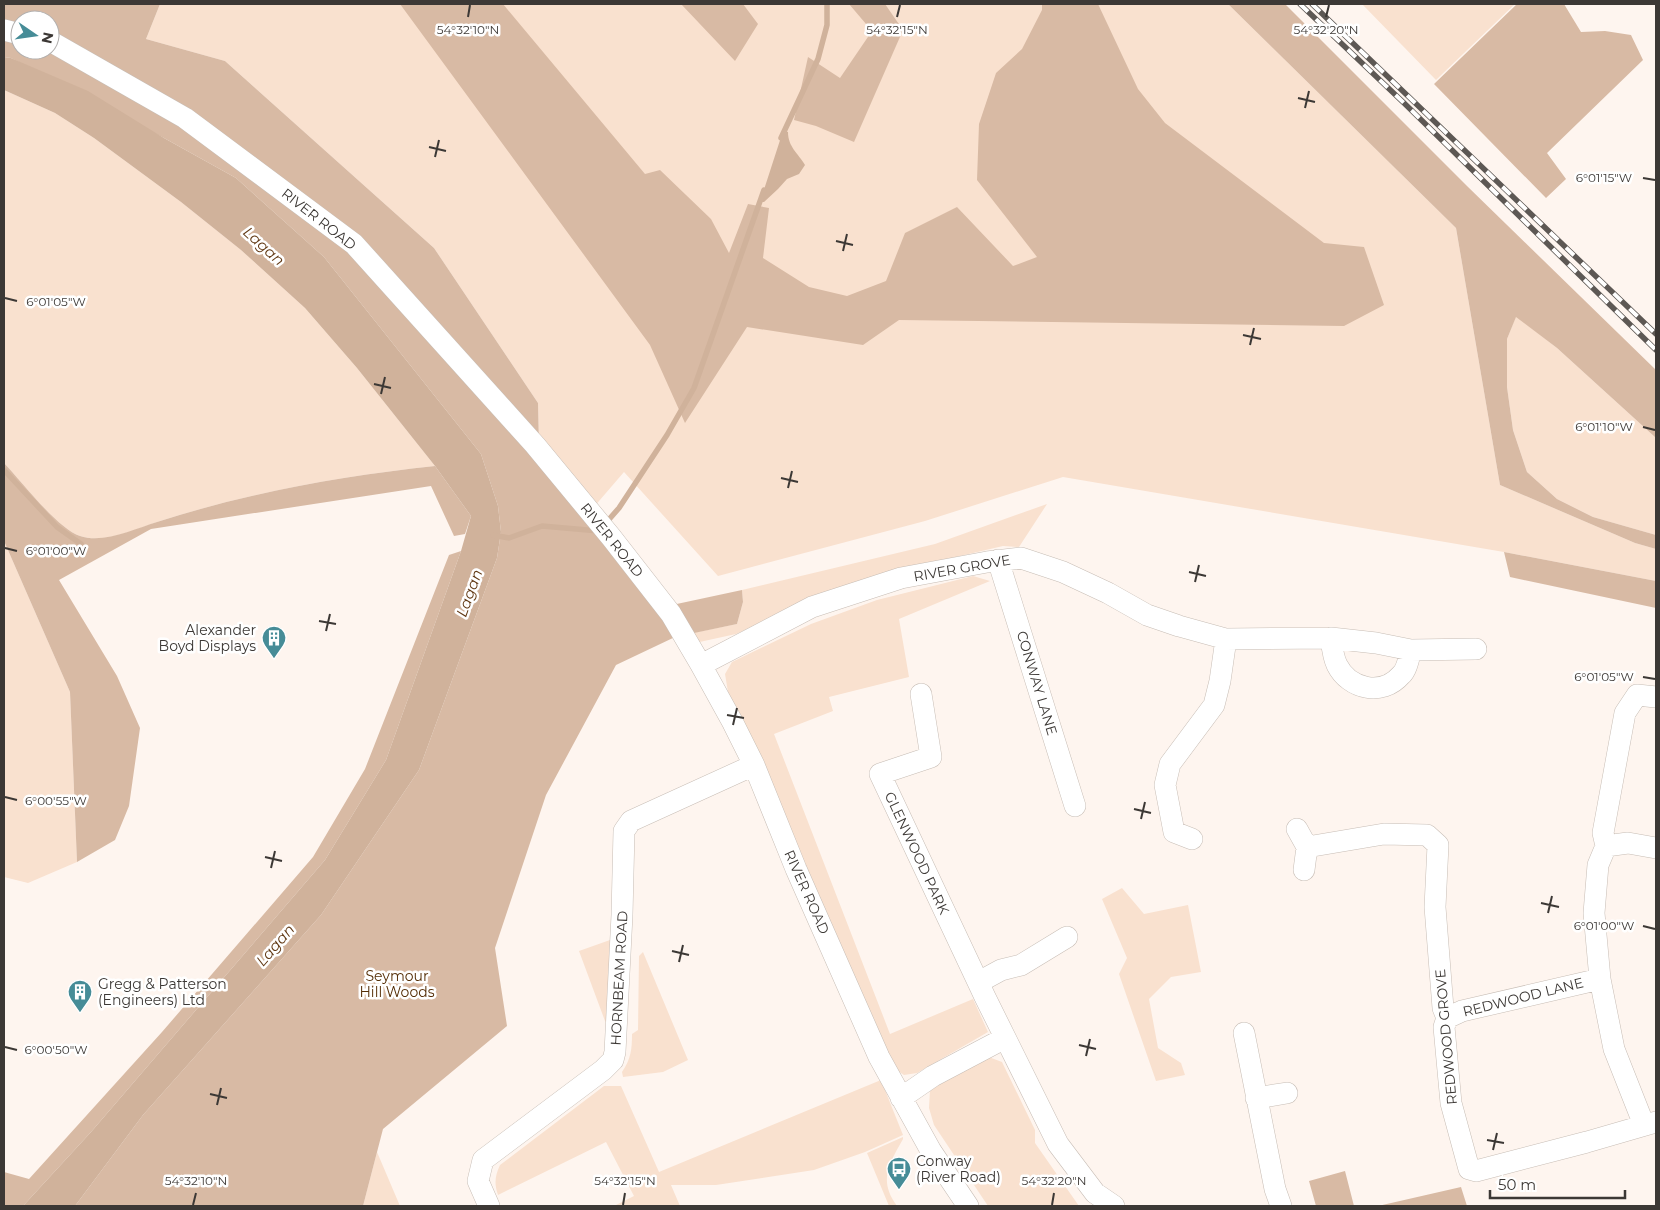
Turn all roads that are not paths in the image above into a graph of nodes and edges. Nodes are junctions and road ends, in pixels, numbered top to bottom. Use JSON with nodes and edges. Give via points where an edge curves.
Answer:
{"nodes":[{"id":1,"x":60,"y":47,"type":"edge"},
{"id":2,"x":998,"y":560,"type":"junction"},
{"id":3,"x":1331,"y":638,"type":"junction"},
{"id":4,"x":1226,"y":639,"type":"junction"},
{"id":5,"x":1476,"y":649,"type":"dead end"},
{"id":6,"x":1411,"y":650,"type":"junction"},
{"id":7,"x":701,"y":665,"type":"junction"},
{"id":8,"x":921,"y":694,"type":"dead end"},
{"id":9,"x":1656,"y":697,"type":"edge"},
{"id":10,"x":754,"y":765,"type":"junction"},
{"id":11,"x":1075,"y":806,"type":"dead end"},
{"id":12,"x":1192,"y":839,"type":"dead end"},
{"id":13,"x":1606,"y":846,"type":"junction"},
{"id":14,"x":1656,"y":848,"type":"edge"},
{"id":15,"x":1304,"y":870,"type":"dead end"},
{"id":16,"x":1067,"y":937,"type":"dead end"},
{"id":17,"x":1600,"y":979,"type":"junction"},
{"id":18,"x":979,"y":982,"type":"junction"},
{"id":19,"x":1447,"y":1018,"type":"junction"},
{"id":20,"x":1244,"y":1033,"type":"dead end"},
{"id":21,"x":1005,"y":1038,"type":"junction"},
{"id":22,"x":1287,"y":1093,"type":"dead end"},
{"id":23,"x":901,"y":1098,"type":"junction"},
{"id":24,"x":1256,"y":1098,"type":"junction"},
{"id":25,"x":1650,"y":1123,"type":"edge"},
{"id":26,"x":489,"y":1206,"type":"edge"},
{"id":27,"x":968,"y":1206,"type":"edge"},
{"id":28,"x":1114,"y":1206,"type":"edge"},
{"id":29,"x":1281,"y":1206,"type":"edge"}],
"edges":[{"from":1,"to":7,"type":"street","name":"RIVER ROAD","via":[[185,118],[354,244],[535,445],[603,527],[670,614]]},
{"from":2,"to":4,"type":"street","name":"RIVER GROVE","via":[[1021,558],[1054,569],[1108,592],[1147,615]]},
{"from":2,"to":7,"type":"street","name":"RIVER GROVE","via":[[901,578],[812,607]]},
{"from":2,"to":11,"type":"street","name":"CONWAY LANE"},
{"from":3,"to":4,"type":"street","name":"RIVER GROVE"},
{"from":3,"to":6,"type":"street","name":"RIVER GROVE"},
{"from":3,"to":6,"type":"street","via":[[1337,665],[1348,680],[1371,688],[1384,688],[1402,674]]},
{"from":4,"to":12,"type":"street","via":[[1214,705],[1170,764],[1165,785],[1174,832]]},
{"from":5,"to":6,"type":"street","name":"RIVER GROVE"},
{"from":7,"to":10,"type":"street","name":"RIVER ROAD"},
{"from":8,"to":18,"type":"street","name":"GLENWOOD PARK","via":[[931,757],[880,774]]},
{"from":9,"to":13,"type":"street","via":[[1637,695],[1625,712],[1604,833]]},
{"from":10,"to":23,"type":"street","name":"RIVER ROAD","via":[[856,1007]]},
{"from":10,"to":26,"type":"street","name":"HORNBEAM ROAD","via":[[631,821],[624,831],[613,1060],[483,1160],[478,1181]]},
{"from":13,"to":14,"type":"street","via":[[1628,844]]},
{"from":13,"to":17,"type":"street","via":[[1598,865],[1594,913]]},
{"from":15,"to":19,"type":"street","name":"REDWOOD GROVE","via":[[1302,838],[1427,835],[1438,845],[1435,907],[1443,1008]]},
{"from":16,"to":18,"type":"street","via":[[1021,965],[1001,970]]},
{"from":17,"to":19,"type":"street","name":"REDWOOD LANE","via":[[1462,1011]]},
{"from":17,"to":25,"type":"street","via":[[1614,1049]]},
{"from":18,"to":21,"type":"street","name":"GLENWOOD PARK"},
{"from":19,"to":25,"type":"street","name":"REDWOOD GROVE","via":[[1444,1027],[1451,1103],[1469,1169],[1476,1171]]},
{"from":20,"to":24,"type":"street"},
{"from":21,"to":23,"type":"street","via":[[933,1076]]},
{"from":21,"to":28,"type":"street","name":"GLENWOOD PARK","via":[[1058,1144],[1095,1193]]},
{"from":22,"to":24,"type":"street"},
{"from":23,"to":27,"type":"street","name":"RIVER ROAD","via":[[931,1152]]},
{"from":24,"to":29,"type":"street"}]}
